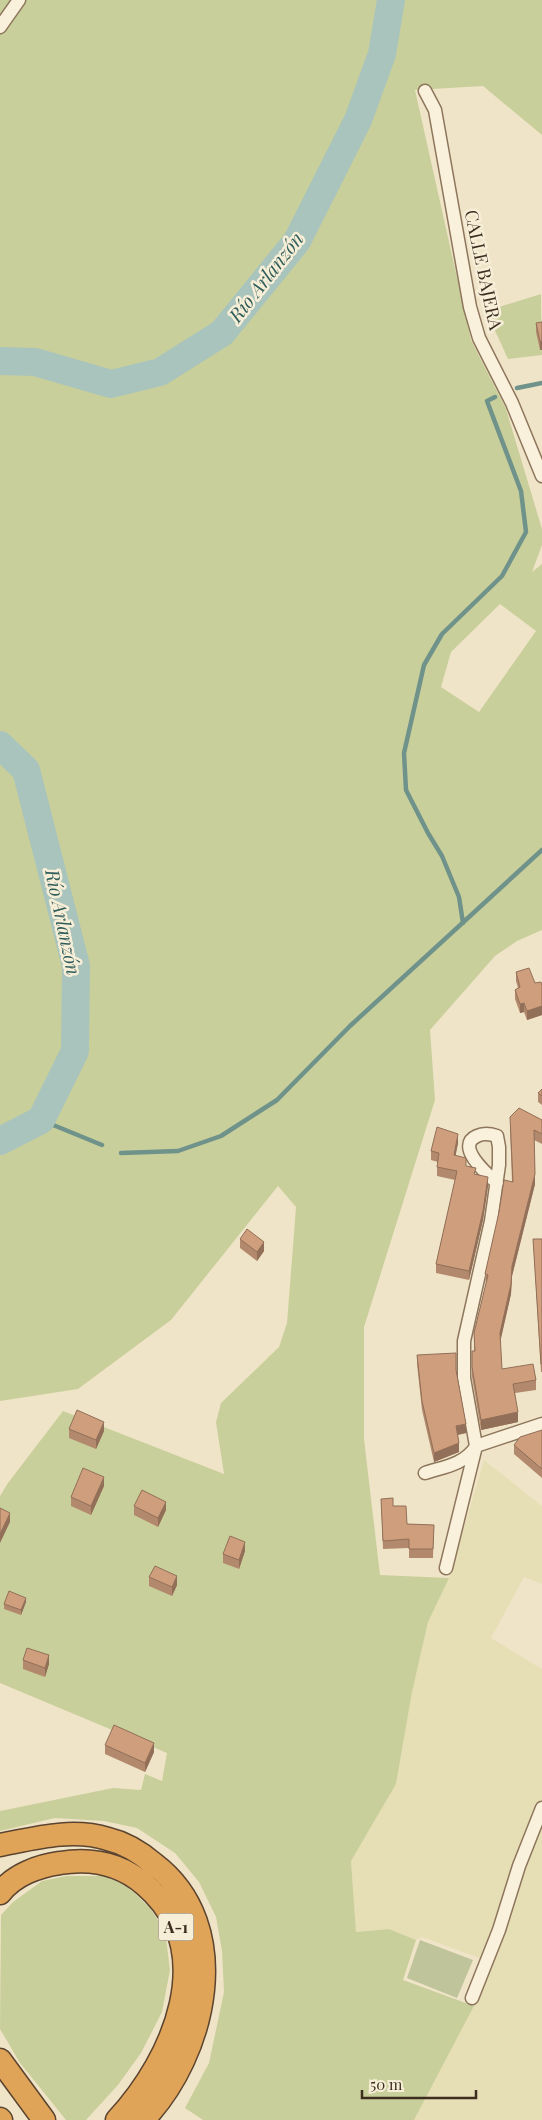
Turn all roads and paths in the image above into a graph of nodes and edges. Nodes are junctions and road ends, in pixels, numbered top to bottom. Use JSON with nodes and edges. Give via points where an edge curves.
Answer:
{"nodes":[{"id":1,"x":17,"y":0,"type":"edge"},
{"id":2,"x":0,"y":9,"type":"edge"},
{"id":3,"x":0,"y":27,"type":"edge"},
{"id":4,"x":425,"y":91,"type":"dead end"},
{"id":5,"x":542,"y":476,"type":"edge"},
{"id":6,"x":497,"y":1183,"type":"dead end"},
{"id":7,"x":542,"y":1424,"type":"edge"},
{"id":8,"x":476,"y":1446,"type":"junction"},
{"id":9,"x":425,"y":1473,"type":"dead end"},
{"id":10,"x":446,"y":1568,"type":"dead end"},
{"id":11,"x":542,"y":1808,"type":"edge"},
{"id":12,"x":0,"y":1845,"type":"edge"},
{"id":13,"x":0,"y":1892,"type":"edge"},
{"id":14,"x":472,"y":1998,"type":"dead end"},
{"id":15,"x":0,"y":2060,"type":"edge"},
{"id":16,"x":44,"y":2120,"type":"edge"},
{"id":17,"x":117,"y":2120,"type":"edge"},
{"id":18,"x":143,"y":2120,"type":"edge"}],
"edges":[{"from":1,"to":2,"type":"street"},
{"from":1,"to":3,"type":"street"},
{"from":4,"to":5,"type":"street","name":"CALLE BAJERA","via":[[435,110],[470,307],[494,370],[512,403]]},
{"from":6,"to":8,"type":"street","via":[[492,1222],[464,1341],[464,1378]]},
{"from":7,"to":8,"type":"street"},
{"from":8,"to":9,"type":"street","via":[[469,1457]]},
{"from":8,"to":10,"type":"street"},
{"from":11,"to":14,"type":"street"},
{"from":12,"to":18,"type":"highway","via":[[55,1834],[110,1839],[159,1867],[189,1904],[205,1953],[199,2013],[183,2061]]},
{"from":13,"to":17,"type":"highway","number":"A-1","via":[[15,1879],[46,1865],[96,1862],[116,1867],[138,1879],[167,1909],[184,1954],[185,1981],[181,2005],[173,2033],[152,2075]]},
{"from":15,"to":16,"type":"highway"}]}
